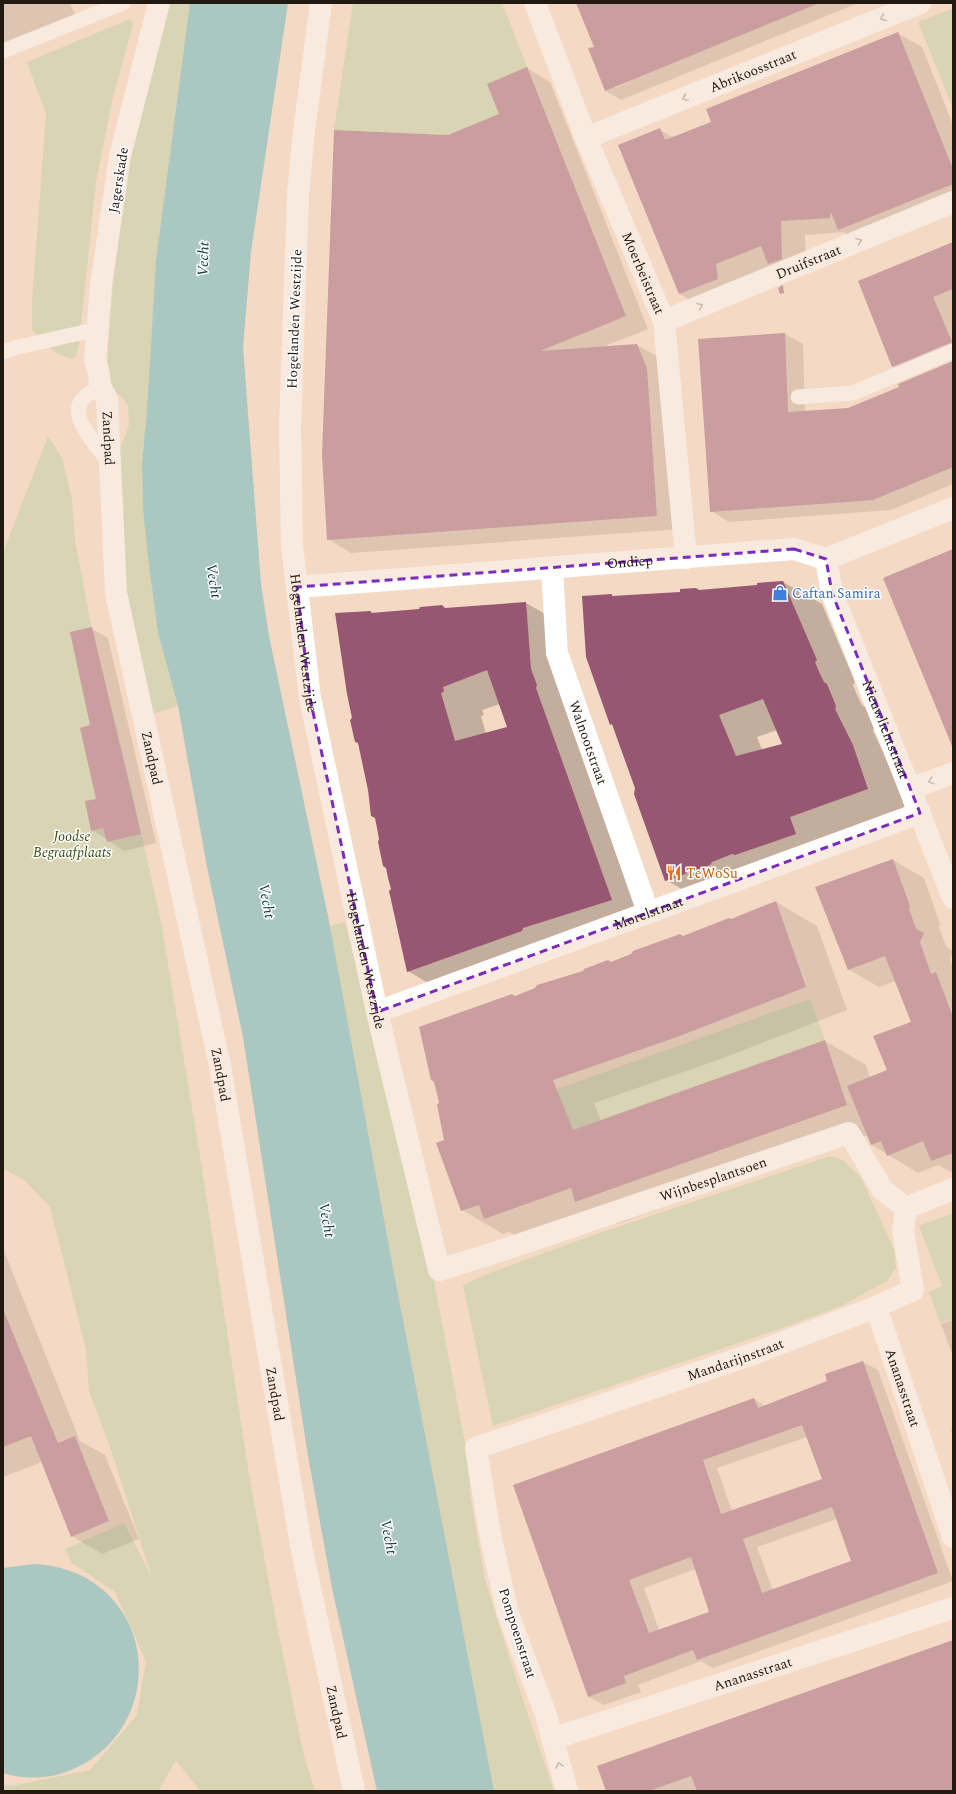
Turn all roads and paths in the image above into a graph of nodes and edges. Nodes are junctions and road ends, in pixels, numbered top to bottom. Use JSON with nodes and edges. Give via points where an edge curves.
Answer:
{"nodes":[{"id":1,"x":123,"y":3,"type":"edge"},
{"id":2,"x":159,"y":3,"type":"edge"},
{"id":3,"x":321,"y":3,"type":"edge"},
{"id":4,"x":535,"y":3,"type":"edge"},
{"id":5,"x":920,"y":3,"type":"edge"},
{"id":6,"x":3,"y":51,"type":"edge"},
{"id":7,"x":586,"y":138,"type":"junction"},
{"id":8,"x":953,"y":202,"type":"edge"},
{"id":9,"x":664,"y":320,"type":"junction"},
{"id":10,"x":98,"y":329,"type":"junction"},
{"id":11,"x":953,"y":351,"type":"edge"},
{"id":12,"x":3,"y":352,"type":"edge"},
{"id":13,"x":96,"y":360,"type":"joint"},
{"id":14,"x":798,"y":396,"type":"dead end"},
{"id":15,"x":107,"y":399,"type":"junction"},
{"id":16,"x":109,"y":462,"type":"junction"},
{"id":17,"x":953,"y":508,"type":"edge"},
{"id":18,"x":686,"y":558,"type":"junction"},
{"id":19,"x":826,"y":559,"type":"junction"},
{"id":20,"x":552,"y":568,"type":"junction"},
{"id":21,"x":297,"y":587,"type":"junction"},
{"id":22,"x":953,"y":774,"type":"edge"},
{"id":23,"x":910,"y":788,"type":"junction"},
{"id":24,"x":920,"y":813,"type":"junction"},
{"id":25,"x":953,"y":898,"type":"edge"},
{"id":26,"x":648,"y":912,"type":"junction"},
{"id":27,"x":377,"y":1012,"type":"junction"},
{"id":28,"x":953,"y":1189,"type":"edge"},
{"id":29,"x":906,"y":1208,"type":"junction"},
{"id":30,"x":440,"y":1270,"type":"joint"},
{"id":31,"x":876,"y":1307,"type":"junction"},
{"id":32,"x":476,"y":1448,"type":"joint"},
{"id":33,"x":953,"y":1537,"type":"edge"},
{"id":34,"x":953,"y":1608,"type":"edge"},
{"id":35,"x":552,"y":1739,"type":"junction"},
{"id":36,"x":354,"y":1791,"type":"edge"},
{"id":37,"x":567,"y":1791,"type":"edge"}],
"edges":[{"from":1,"to":6,"type":"lane"},
{"from":2,"to":10,"type":"street","name":"Jagerskade","via":[[120,156],[101,285]]},
{"from":3,"to":21,"type":"street","name":"Hogelanden Westzijde","via":[[298,195],[290,428],[292,546]]},
{"from":4,"to":7,"type":"street","name":"Moerbeistraat"},
{"from":5,"to":7,"type":"street","name":"Abrikoosstraat","one_way":true},
{"from":7,"to":9,"type":"street","name":"Moerbeistraat"},
{"from":9,"to":8,"type":"street","name":"Druifstraat","one_way":true},
{"from":9,"to":18,"type":"street","name":"Moerbeistraat"},
{"from":10,"to":12,"type":"lane"},
{"from":10,"to":13,"type":"street","name":"Jagerskade"},
{"from":11,"to":14,"type":"lane","via":[[853,393]]},
{"from":13,"to":15,"type":"street","name":"Zandpad","via":[[100,386]]},
{"from":15,"to":16,"type":"street","name":"Zandpad"},
{"from":15,"to":16,"type":"lane","via":[[95,391],[86,394],[80,402],[78,412],[83,428]]},
{"from":16,"to":36,"type":"street","name":"Zandpad","via":[[116,593],[220,1066],[302,1551]]},
{"from":17,"to":19,"type":"street"},
{"from":18,"to":19,"type":"street","name":"Ondiep","via":[[794,549]]},
{"from":18,"to":20,"type":"street","name":"Ondiep"},
{"from":19,"to":23,"type":"street","name":"Nieuwlichtstraat","via":[[832,593]]},
{"from":20,"to":21,"type":"street","name":"Ondiep"},
{"from":20,"to":26,"type":"street","name":"Walnootstraat","via":[[557,653]]},
{"from":21,"to":27,"type":"street","name":"Hogelanden Westzijde","via":[[310,698]]},
{"from":22,"to":23,"type":"street","one_way":true},
{"from":23,"to":24,"type":"street","name":"Nieuwlichtstraat"},
{"from":24,"to":25,"type":"street","name":"Nieuwlichtstraat"},
{"from":24,"to":26,"type":"street","name":"Morelstraat"},
{"from":26,"to":27,"type":"street","name":"Morelstraat"},
{"from":27,"to":30,"type":"street","name":"Hogelanden Westzijde"},
{"from":28,"to":29,"type":"street"},
{"from":29,"to":30,"type":"street","name":"Wijnbesplantsoen","via":[[882,1189],[849,1133]]},
{"from":29,"to":31,"type":"street","name":"Mandarijnstraat","via":[[903,1231],[912,1290]]},
{"from":31,"to":32,"type":"street","name":"Mandarijnstraat","via":[[750,1355]]},
{"from":31,"to":33,"type":"street","name":"Ananasstraat"},
{"from":32,"to":35,"type":"street","name":"Pompoenstraat","via":[[490,1534],[508,1614],[546,1715]]},
{"from":34,"to":35,"type":"street","name":"Ananasstraat"},
{"from":37,"to":35,"type":"street","name":"Pompoenstraat","one_way":true}]}
